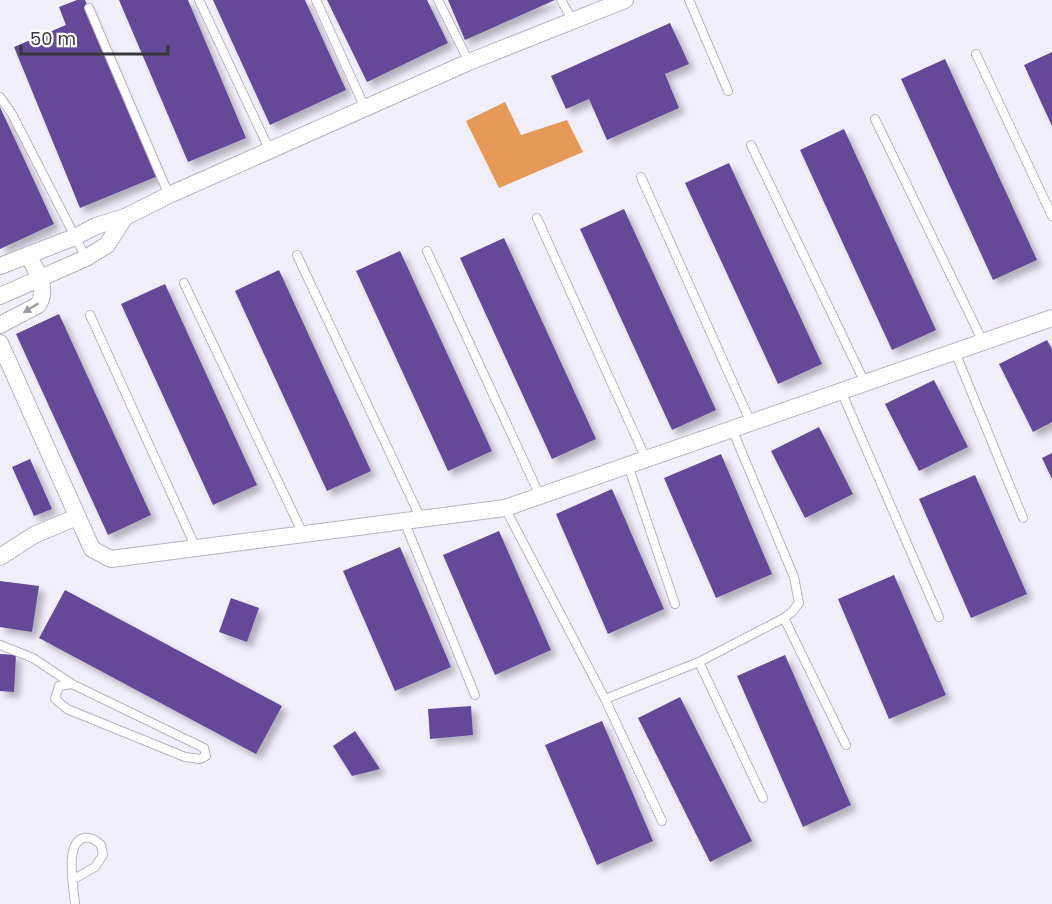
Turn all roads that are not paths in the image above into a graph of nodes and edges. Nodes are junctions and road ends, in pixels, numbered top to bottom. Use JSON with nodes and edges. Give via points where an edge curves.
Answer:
{"nodes":[{"id":1,"x":199,"y":0,"type":"edge"},
{"id":2,"x":316,"y":0,"type":"edge"},
{"id":3,"x":438,"y":0,"type":"edge"},
{"id":4,"x":561,"y":0,"type":"edge"},
{"id":5,"x":625,"y":0,"type":"edge"},
{"id":6,"x":689,"y":0,"type":"edge"},
{"id":7,"x":89,"y":8,"type":"dead end"},
{"id":8,"x":573,"y":22,"type":"junction"},
{"id":9,"x":976,"y":54,"type":"dead end"},
{"id":10,"x":469,"y":62,"type":"junction"},
{"id":11,"x":728,"y":91,"type":"dead end"},
{"id":12,"x":0,"y":97,"type":"edge"},
{"id":13,"x":365,"y":109,"type":"junction"},
{"id":14,"x":875,"y":119,"type":"dead end"},
{"id":15,"x":751,"y":145,"type":"dead end"},
{"id":16,"x":270,"y":151,"type":"junction"},
{"id":17,"x":641,"y":177,"type":"dead end"},
{"id":18,"x":169,"y":195,"type":"junction"},
{"id":19,"x":1052,"y":216,"type":"edge"},
{"id":20,"x":125,"y":217,"type":"junction"},
{"id":21,"x":537,"y":218,"type":"dead end"},
{"id":22,"x":75,"y":237,"type":"junction"},
{"id":23,"x":428,"y":251,"type":"dead end"},
{"id":24,"x":28,"y":255,"type":"junction"},
{"id":25,"x":297,"y":255,"type":"dead end"},
{"id":26,"x":86,"y":258,"type":"junction"},
{"id":27,"x":0,"y":266,"type":"edge"},
{"id":28,"x":41,"y":279,"type":"junction"},
{"id":29,"x":184,"y":284,"type":"dead end"},
{"id":30,"x":0,"y":296,"type":"edge"},
{"id":31,"x":90,"y":315,"type":"dead end"},
{"id":32,"x":1052,"y":318,"type":"edge"},
{"id":33,"x":0,"y":325,"type":"edge"},
{"id":34,"x":983,"y":342,"type":"junction"},
{"id":35,"x":0,"y":343,"type":"edge"},
{"id":36,"x":955,"y":352,"type":"junction"},
{"id":37,"x":865,"y":383,"type":"junction"},
{"id":38,"x":841,"y":392,"type":"junction"},
{"id":39,"x":751,"y":423,"type":"junction"},
{"id":40,"x":732,"y":429,"type":"junction"},
{"id":41,"x":646,"y":459,"type":"junction"},
{"id":42,"x":628,"y":465,"type":"junction"},
{"id":43,"x":540,"y":496,"type":"junction"},
{"id":44,"x":505,"y":508,"type":"junction"},
{"id":45,"x":77,"y":517,"type":"junction"},
{"id":46,"x":1023,"y":518,"type":"dead end"},
{"id":47,"x":412,"y":520,"type":"junction"},
{"id":48,"x":303,"y":534,"type":"junction"},
{"id":49,"x":196,"y":548,"type":"junction"},
{"id":50,"x":0,"y":557,"type":"edge"},
{"id":51,"x":675,"y":604,"type":"dead end"},
{"id":52,"x":939,"y":617,"type":"dead end"},
{"id":53,"x":784,"y":618,"type":"junction"},
{"id":54,"x":0,"y":645,"type":"edge"},
{"id":55,"x":699,"y":662,"type":"junction"},
{"id":56,"x":72,"y":684,"type":"junction"},
{"id":57,"x":475,"y":694,"type":"dead end"},
{"id":58,"x":605,"y":699,"type":"junction"},
{"id":59,"x":846,"y":746,"type":"dead end"},
{"id":60,"x":764,"y":798,"type":"dead end"},
{"id":61,"x":662,"y":821,"type":"dead end"},
{"id":62,"x":72,"y":880,"type":"junction"},
{"id":63,"x":75,"y":904,"type":"edge"}],
"edges":[{"from":1,"to":16,"type":"lane"},
{"from":2,"to":13,"type":"lane"},
{"from":3,"to":10,"type":"lane"},
{"from":4,"to":8,"type":"lane"},
{"from":5,"to":8,"type":"street"},
{"from":6,"to":11,"type":"lane"},
{"from":7,"to":18,"type":"lane"},
{"from":8,"to":10,"type":"street"},
{"from":9,"to":19,"type":"lane"},
{"from":10,"to":13,"type":"street"},
{"from":12,"to":22,"type":"lane"},
{"from":13,"to":16,"type":"street"},
{"from":14,"to":34,"type":"lane"},
{"from":15,"to":37,"type":"lane"},
{"from":16,"to":18,"type":"street"},
{"from":17,"to":39,"type":"lane"},
{"from":18,"to":20,"type":"street"},
{"from":20,"to":22,"type":"street"},
{"from":20,"to":26,"type":"street","via":[[107,244]]},
{"from":21,"to":41,"type":"lane"},
{"from":22,"to":24,"type":"street"},
{"from":22,"to":26,"type":"lane"},
{"from":23,"to":43,"type":"lane"},
{"from":24,"to":27,"type":"street"},
{"from":24,"to":28,"type":"street"},
{"from":25,"to":47,"type":"lane"},
{"from":26,"to":28,"type":"street"},
{"from":28,"to":30,"type":"street"},
{"from":28,"to":33,"type":"street","one_way":true,"via":[[38,305]]},
{"from":29,"to":48,"type":"lane"},
{"from":31,"to":49,"type":"lane"},
{"from":32,"to":34,"type":"street"},
{"from":34,"to":36,"type":"street"},
{"from":35,"to":45,"type":"street"},
{"from":36,"to":37,"type":"street"},
{"from":36,"to":46,"type":"lane"},
{"from":37,"to":38,"type":"street"},
{"from":38,"to":39,"type":"street"},
{"from":38,"to":52,"type":"lane"},
{"from":39,"to":40,"type":"street"},
{"from":40,"to":41,"type":"street"},
{"from":40,"to":53,"type":"lane","via":[[798,590],[799,603]]},
{"from":41,"to":42,"type":"street"},
{"from":42,"to":43,"type":"street"},
{"from":42,"to":51,"type":"lane"},
{"from":43,"to":44,"type":"street"},
{"from":44,"to":47,"type":"street"},
{"from":44,"to":58,"type":"lane"},
{"from":45,"to":49,"type":"street","via":[[92,549],[111,559]]},
{"from":45,"to":50,"type":"street","via":[[34,535]]},
{"from":47,"to":48,"type":"street"},
{"from":47,"to":57,"type":"lane"},
{"from":48,"to":49,"type":"street"},
{"from":53,"to":55,"type":"lane"},
{"from":53,"to":59,"type":"lane"},
{"from":54,"to":56,"type":"lane","via":[[33,658]]},
{"from":55,"to":58,"type":"lane"},
{"from":55,"to":60,"type":"lane"},
{"from":56,"to":56,"type":"lane","via":[[204,748],[206,756],[185,757],[66,710],[55,699],[59,686]]},
{"from":58,"to":61,"type":"lane"},
{"from":62,"to":62,"type":"lane","via":[[95,867],[103,855],[97,841],[82,838],[76,843]]},
{"from":62,"to":63,"type":"lane"}]}
